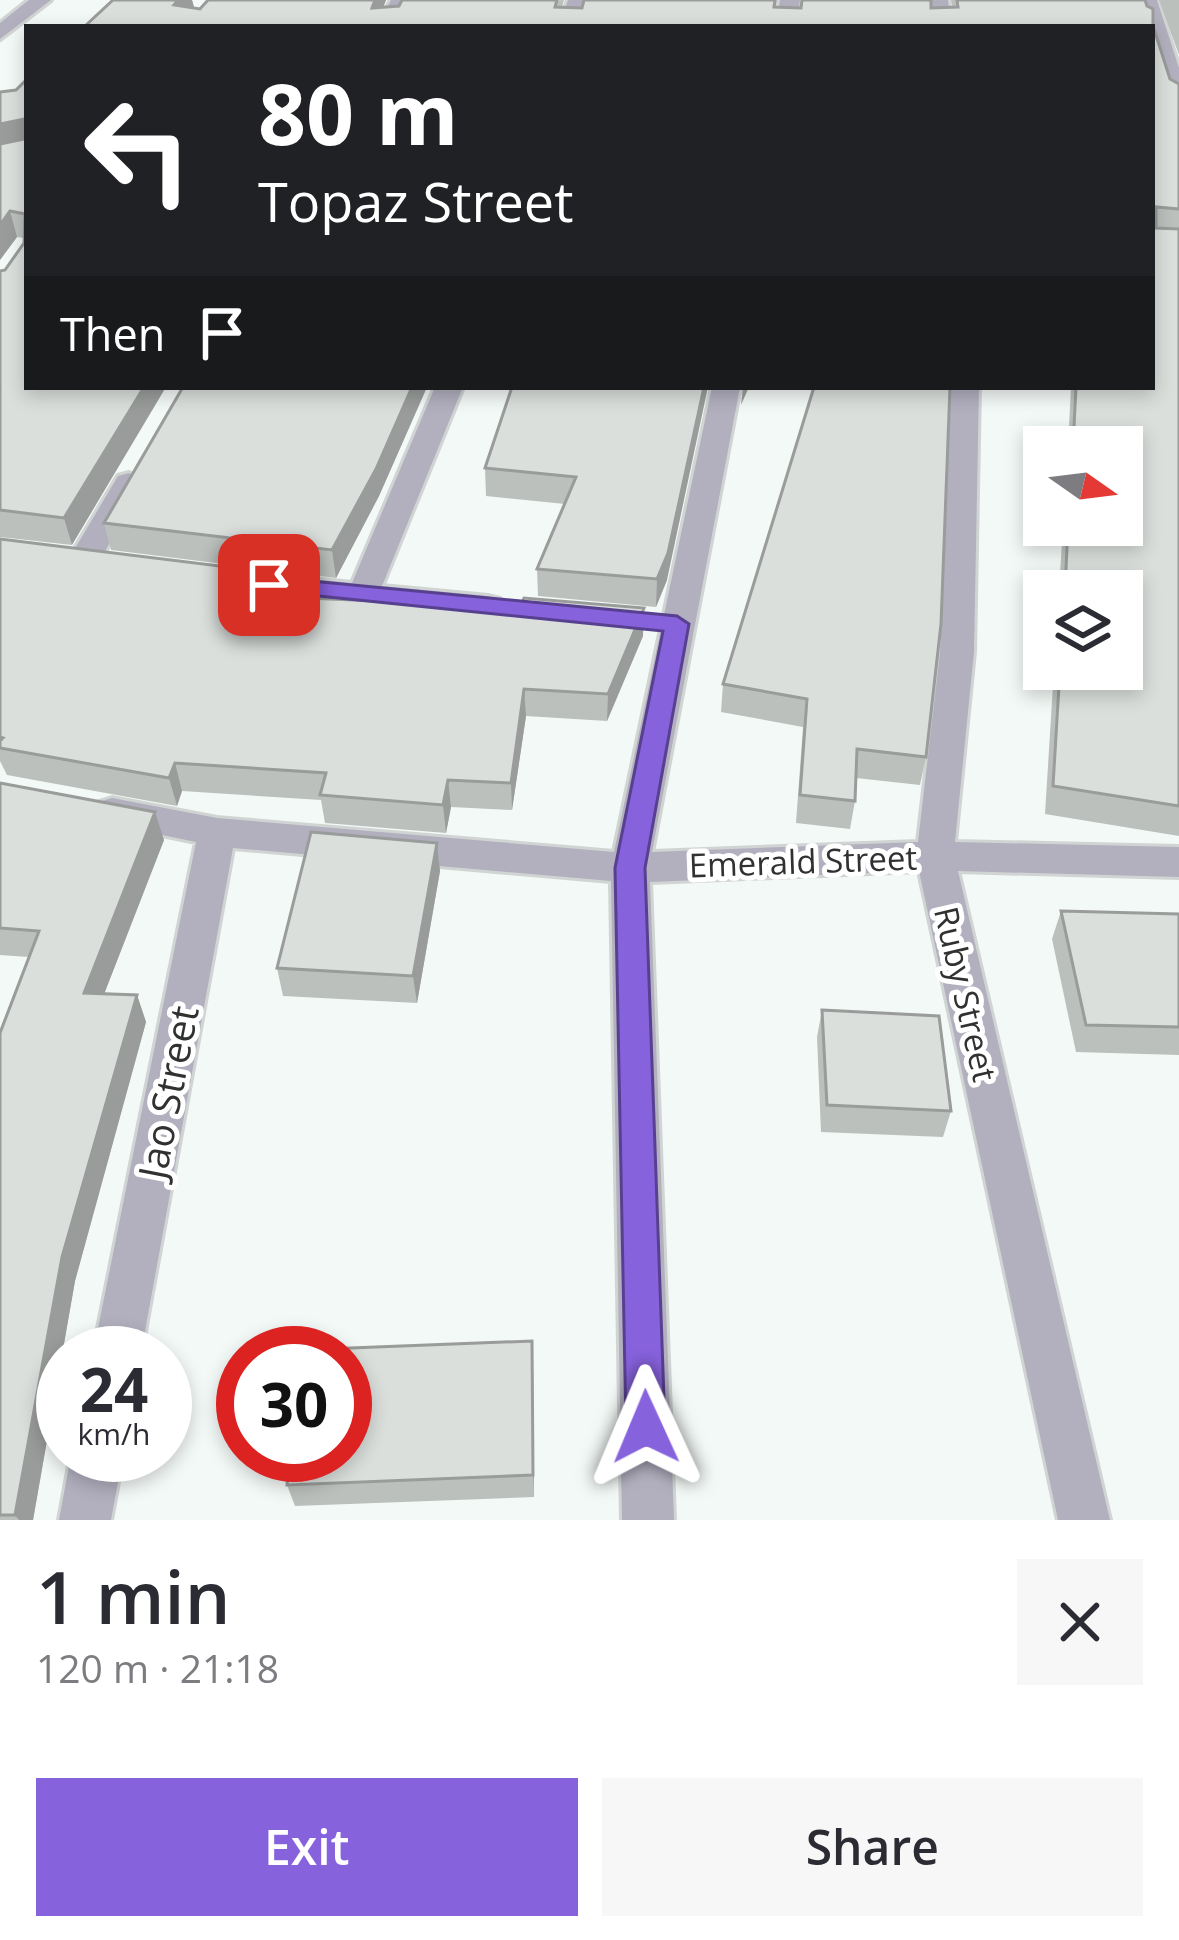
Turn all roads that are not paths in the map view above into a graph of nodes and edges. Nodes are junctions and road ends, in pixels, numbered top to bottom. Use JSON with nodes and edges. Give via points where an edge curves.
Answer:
{"nodes":[{"id":1,"x":41,"y":0,"type":"edge"},
{"id":2,"x":1147,"y":0,"type":"edge"},
{"id":3,"x":0,"y":33,"type":"edge"},
{"id":4,"x":1171,"y":50,"type":"edge"},
{"id":5,"x":1179,"y":101,"type":"edge"},
{"id":6,"x":448,"y":390,"type":"edge"},
{"id":7,"x":725,"y":390,"type":"edge"},
{"id":8,"x":965,"y":390,"type":"edge"},
{"id":9,"x":140,"y":465,"type":"edge"},
{"id":10,"x":41,"y":556,"type":"edge"},
{"id":11,"x":83,"y":562,"type":"junction"},
{"id":12,"x":129,"y":567,"type":"edge"},
{"id":13,"x":245,"y":582,"type":"edge"},
{"id":14,"x":362,"y":596,"type":"junction"},
{"id":15,"x":519,"y":610,"type":"edge"},
{"id":16,"x":65,"y":803,"type":"edge"},
{"id":17,"x":217,"y":832,"type":"junction"},
{"id":18,"x":935,"y":856,"type":"junction"},
{"id":19,"x":1179,"y":862,"type":"edge"},
{"id":20,"x":630,"y":868,"type":"junction"},
{"id":21,"x":122,"y":1326,"type":"edge"},
{"id":22,"x":92,"y":1482,"type":"edge"},
{"id":23,"x":85,"y":1520,"type":"edge"},
{"id":24,"x":648,"y":1520,"type":"edge"},
{"id":25,"x":1084,"y":1520,"type":"edge"}],
"edges":[{"from":1,"to":3,"type":"street"},
{"from":2,"to":4,"type":"street"},
{"from":4,"to":5,"type":"street"},
{"from":6,"to":14,"type":"street"},
{"from":7,"to":20,"type":"street","via":[[666,623]]},
{"from":8,"to":18,"type":"street","name":"Ruby Street","via":[[957,652]]},
{"from":9,"to":11,"type":"street"},
{"from":10,"to":11,"type":"street"},
{"from":11,"to":12,"type":"street"},
{"from":13,"to":14,"type":"street"},
{"from":14,"to":15,"type":"street"},
{"from":16,"to":17,"type":"street","name":"Emerald Street"},
{"from":17,"to":20,"type":"street","name":"Emerald Street"},
{"from":17,"to":21,"type":"street","name":"Jao Street"},
{"from":18,"to":19,"type":"street","name":"Emerald Street"},
{"from":18,"to":20,"type":"street","name":"Emerald Street"},
{"from":18,"to":25,"type":"street","name":"Ruby Street"},
{"from":20,"to":24,"type":"street"},
{"from":22,"to":23,"type":"street"}]}
